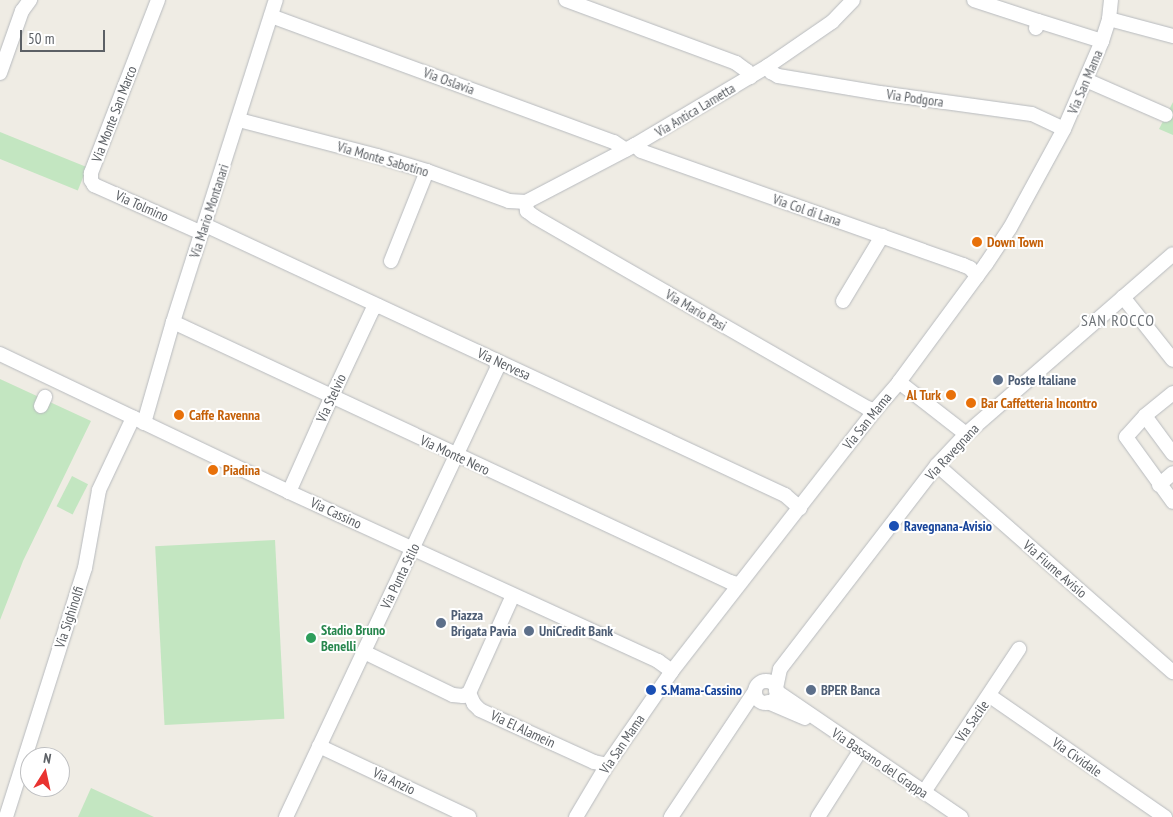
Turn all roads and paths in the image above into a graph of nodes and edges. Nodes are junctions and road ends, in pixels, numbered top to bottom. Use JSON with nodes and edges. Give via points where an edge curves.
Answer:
{"nodes":[{"id":1,"x":30,"y":0,"type":"edge"},
{"id":2,"x":158,"y":0,"type":"edge"},
{"id":3,"x":276,"y":0,"type":"edge"},
{"id":4,"x":566,"y":0,"type":"edge"},
{"id":5,"x":853,"y":0,"type":"edge"},
{"id":6,"x":974,"y":0,"type":"edge"},
{"id":7,"x":1111,"y":0,"type":"edge"},
{"id":8,"x":271,"y":16,"type":"junction"},
{"id":9,"x":1109,"y":19,"type":"junction"},
{"id":10,"x":1173,"y":36,"type":"edge"},
{"id":11,"x":1102,"y":41,"type":"junction"},
{"id":12,"x":768,"y":66,"type":"junction"},
{"id":13,"x":0,"y":73,"type":"edge"},
{"id":14,"x":750,"y":76,"type":"junction"},
{"id":15,"x":1086,"y":80,"type":"junction"},
{"id":16,"x":1166,"y":115,"type":"dead end"},
{"id":17,"x":239,"y":120,"type":"junction"},
{"id":18,"x":1064,"y":129,"type":"junction"},
{"id":19,"x":630,"y":148,"type":"junction"},
{"id":20,"x":427,"y":171,"type":"junction"},
{"id":21,"x":91,"y":173,"type":"joint"},
{"id":22,"x":526,"y":202,"type":"junction"},
{"id":23,"x":204,"y":229,"type":"junction"},
{"id":24,"x":882,"y":236,"type":"junction"},
{"id":25,"x":1173,"y":254,"type":"edge"},
{"id":26,"x":391,"y":261,"type":"dead end"},
{"id":27,"x":977,"y":276,"type":"junction"},
{"id":28,"x":1123,"y":297,"type":"junction"},
{"id":29,"x":843,"y":301,"type":"dead end"},
{"id":30,"x":378,"y":306,"type":"junction"},
{"id":31,"x":173,"y":322,"type":"junction"},
{"id":32,"x":0,"y":354,"type":"edge"},
{"id":33,"x":1173,"y":360,"type":"edge"},
{"id":34,"x":496,"y":361,"type":"junction"},
{"id":35,"x":899,"y":382,"type":"junction"},
{"id":36,"x":1173,"y":394,"type":"edge"},
{"id":37,"x":332,"y":396,"type":"junction"},
{"id":38,"x":875,"y":410,"type":"junction"},
{"id":39,"x":1145,"y":416,"type":"junction"},
{"id":40,"x":139,"y":421,"type":"junction"},
{"id":41,"x":966,"y":434,"type":"junction"},
{"id":42,"x":1173,"y":454,"type":"edge"},
{"id":43,"x":456,"y":456,"type":"junction"},
{"id":44,"x":937,"y":465,"type":"junction"},
{"id":45,"x":1173,"y":474,"type":"edge"},
{"id":46,"x":1159,"y":485,"type":"junction"},
{"id":47,"x":289,"y":492,"type":"junction"},
{"id":48,"x":1173,"y":502,"type":"edge"},
{"id":49,"x":800,"y":508,"type":"junction"},
{"id":50,"x":414,"y":549,"type":"junction"},
{"id":51,"x":738,"y":584,"type":"junction"},
{"id":52,"x":513,"y":595,"type":"junction"},
{"id":53,"x":1019,"y":649,"type":"dead end"},
{"id":54,"x":364,"y":652,"type":"junction"},
{"id":55,"x":672,"y":671,"type":"junction"},
{"id":56,"x":1173,"y":672,"type":"edge"},
{"id":57,"x":469,"y":693,"type":"junction"},
{"id":58,"x":767,"y":695,"type":"junction"},
{"id":59,"x":990,"y":696,"type":"junction"},
{"id":60,"x":319,"y":746,"type":"junction"},
{"id":61,"x":860,"y":750,"type":"junction"},
{"id":62,"x":607,"y":764,"type":"junction"},
{"id":63,"x":924,"y":792,"type":"junction"},
{"id":64,"x":6,"y":817,"type":"edge"},
{"id":65,"x":286,"y":817,"type":"edge"},
{"id":66,"x":469,"y":817,"type":"edge"},
{"id":67,"x":576,"y":817,"type":"edge"},
{"id":68,"x":671,"y":817,"type":"edge"},
{"id":69,"x":818,"y":817,"type":"edge"},
{"id":70,"x":961,"y":817,"type":"edge"},
{"id":71,"x":1165,"y":817,"type":"edge"}],
"edges":[{"from":1,"to":13,"type":"street","via":[[22,11]]},
{"from":2,"to":21,"type":"street","name":"Via Monte San Marco"},
{"from":3,"to":8,"type":"street","name":"Via Mario Montanari"},
{"from":4,"to":14,"type":"street","via":[[736,63]]},
{"from":5,"to":12,"type":"street","name":"Via Antica Lametta","via":[[832,22]]},
{"from":6,"to":11,"type":"street","via":[[1037,25]]},
{"from":7,"to":9,"type":"street","name":"Via San Mama"},
{"from":8,"to":17,"type":"street","name":"Via Mario Montanari"},
{"from":8,"to":19,"type":"street","name":"Via Oslavia"},
{"from":9,"to":10,"type":"street"},
{"from":9,"to":11,"type":"street","name":"Via San Mama"},
{"from":11,"to":15,"type":"street","name":"Via San Mama"},
{"from":12,"to":14,"type":"street","name":"Via Antica Lametta"},
{"from":12,"to":18,"type":"street","name":"Via Podgora","via":[[778,76],[1032,114]]},
{"from":14,"to":19,"type":"street","name":"Via Antica Lametta"},
{"from":15,"to":16,"type":"street"},
{"from":15,"to":18,"type":"street","name":"Via San Mama"},
{"from":17,"to":20,"type":"street","name":"Via Monte Sabotino"},
{"from":17,"to":23,"type":"street","name":"Via Mario Montanari"},
{"from":18,"to":27,"type":"street","name":"Via San Mama","via":[[1032,192]]},
{"from":19,"to":22,"type":"street","name":"Via Antica Lametta"},
{"from":19,"to":24,"type":"street","name":"Via Col di Lana"},
{"from":20,"to":22,"type":"street","name":"Via Monte Sabotino","via":[[509,201]]},
{"from":20,"to":26,"type":"street"},
{"from":21,"to":23,"type":"street","name":"Via Tolmino","via":[[94,185]]},
{"from":22,"to":38,"type":"street","name":"Via Mario Pasi","via":[[527,212],[535,217]]},
{"from":23,"to":30,"type":"street","name":"Via Nervesa"},
{"from":23,"to":31,"type":"street","name":"Via Mario Montanari"},
{"from":24,"to":27,"type":"street","name":"Via Col di Lana","via":[[970,268]]},
{"from":24,"to":29,"type":"street"},
{"from":25,"to":28,"type":"street","name":"Via Ravegnana"},
{"from":27,"to":35,"type":"street","name":"Via San Mama"},
{"from":28,"to":33,"type":"street"},
{"from":28,"to":41,"type":"street","name":"Via Ravegnana"},
{"from":30,"to":34,"type":"street","name":"Via Nervesa"},
{"from":30,"to":37,"type":"street","name":"Via Stelvio","via":[[373,309]]},
{"from":31,"to":37,"type":"street","name":"Via Monte Nero"},
{"from":31,"to":40,"type":"street","name":"Via Mario Montanari"},
{"from":32,"to":40,"type":"street","name":"Via Cassino"},
{"from":34,"to":43,"type":"street","name":"Via Punta Stilo","via":[[497,368]]},
{"from":34,"to":49,"type":"street","name":"Via Nervesa","via":[[785,495]]},
{"from":35,"to":38,"type":"street","name":"Via San Mama"},
{"from":35,"to":41,"type":"street"},
{"from":36,"to":39,"type":"street"},
{"from":37,"to":43,"type":"street","name":"Via Monte Nero"},
{"from":37,"to":47,"type":"street","name":"Via Stelvio"},
{"from":38,"to":49,"type":"street","name":"Via San Mama"},
{"from":39,"to":42,"type":"street"},
{"from":39,"to":46,"type":"street","via":[[1126,437]]},
{"from":40,"to":47,"type":"street","name":"Via Cassino"},
{"from":40,"to":64,"type":"street","name":"Via Sighinolfi","via":[[100,490],[85,568]]},
{"from":41,"to":44,"type":"street","name":"Via Ravegnana"},
{"from":43,"to":50,"type":"street","name":"Via Punta Stilo"},
{"from":43,"to":51,"type":"street","name":"Via Monte Nero"},
{"from":44,"to":56,"type":"street","name":"Via Fiume Avisio"},
{"from":44,"to":58,"type":"street","name":"Via Ravegnana","via":[[780,669]]},
{"from":45,"to":46,"type":"street"},
{"from":46,"to":48,"type":"street"},
{"from":47,"to":50,"type":"street","name":"Via Cassino"},
{"from":49,"to":51,"type":"street","name":"Via San Mama"},
{"from":50,"to":52,"type":"street","name":"Via Cassino"},
{"from":50,"to":54,"type":"street","name":"Via Punta Stilo"},
{"from":51,"to":55,"type":"street","name":"Via San Mama"},
{"from":52,"to":55,"type":"street","name":"Via Cassino","via":[[658,661]]},
{"from":52,"to":57,"type":"street"},
{"from":53,"to":59,"type":"street","name":"Via Sacile"},
{"from":54,"to":57,"type":"street","via":[[453,695]]},
{"from":54,"to":60,"type":"street","name":"Via Punta Stilo"},
{"from":55,"to":62,"type":"street","name":"Via San Mama"},
{"from":57,"to":62,"type":"street","name":"Via El Alamein","via":[[480,710],[594,762]]},
{"from":58,"to":61,"type":"street","name":"Via Bassano del Grappa"},
{"from":58,"to":68,"type":"street","name":"Via Ravegnana","via":[[744,710]]},
{"from":59,"to":63,"type":"street","name":"Via Sacile"},
{"from":59,"to":71,"type":"street","name":"Via Cividale"},
{"from":60,"to":65,"type":"street","name":"Via Punta Stilo"},
{"from":60,"to":66,"type":"street","name":"Via Anzio"},
{"from":61,"to":63,"type":"street","name":"Via Bassano del Grappa"},
{"from":61,"to":69,"type":"street"},
{"from":62,"to":67,"type":"street","name":"Via San Mama"},
{"from":63,"to":70,"type":"street","name":"Via Bassano del Grappa"}]}
